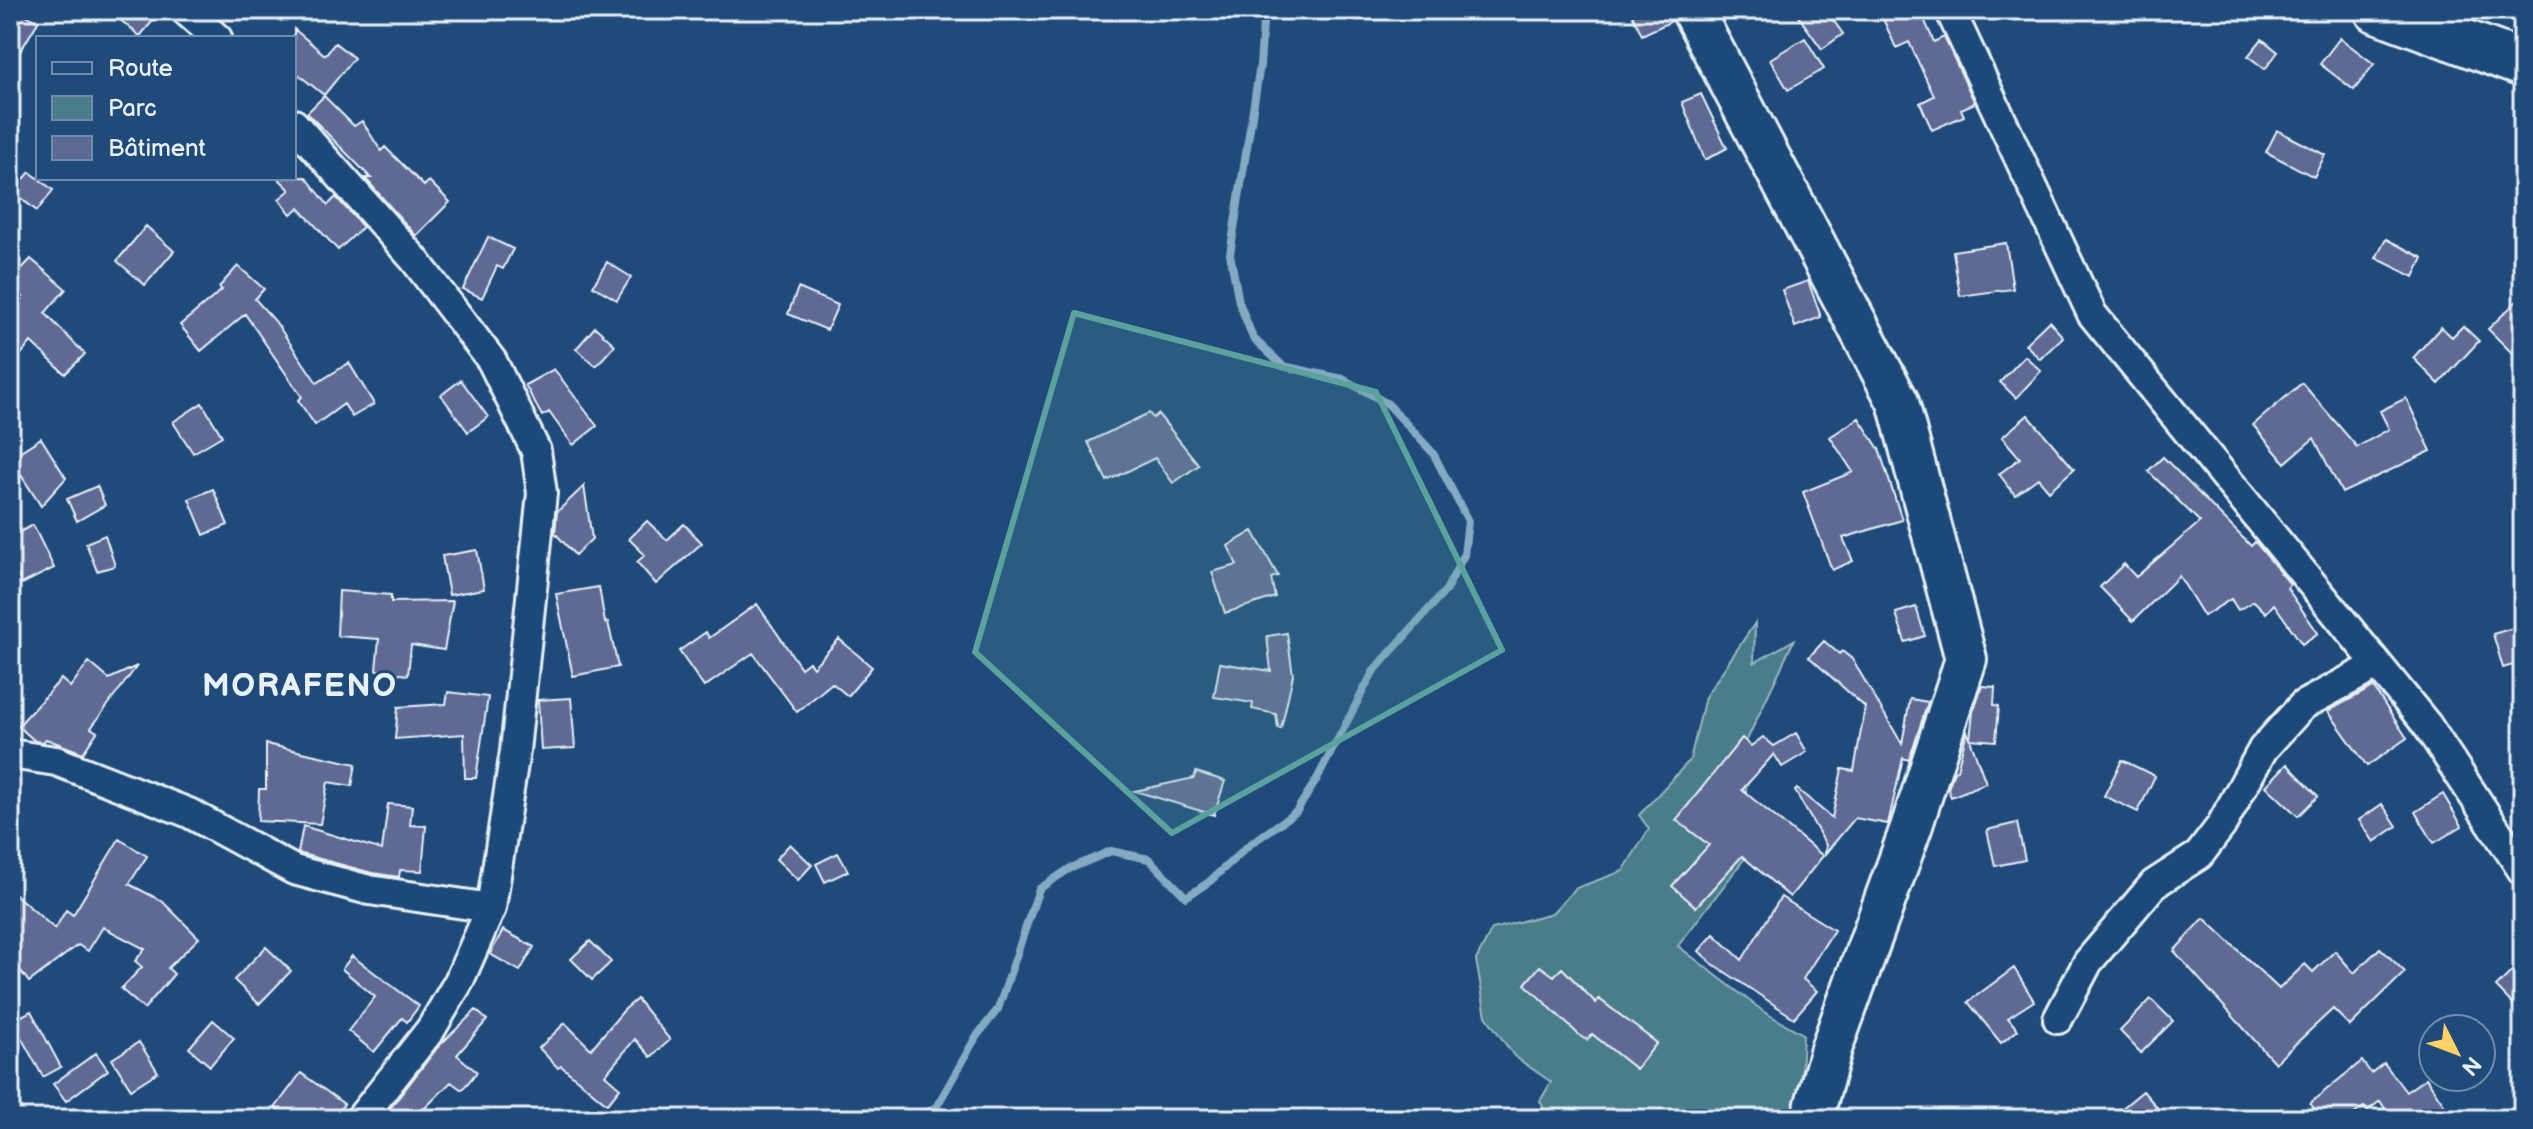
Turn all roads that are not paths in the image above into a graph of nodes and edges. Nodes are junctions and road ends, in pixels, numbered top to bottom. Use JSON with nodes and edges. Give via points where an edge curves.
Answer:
{"nodes":[{"id":1,"x":185,"y":10,"type":"edge"},
{"id":2,"x":1692,"y":10,"type":"edge"},
{"id":3,"x":1950,"y":10,"type":"edge"},
{"id":4,"x":2377,"y":10,"type":"edge"},
{"id":5,"x":215,"y":36,"type":"edge"},
{"id":6,"x":2523,"y":64,"type":"edge"},
{"id":7,"x":296,"y":126,"type":"edge"},
{"id":8,"x":2377,"y":665,"type":"junction"},
{"id":9,"x":10,"y":754,"type":"edge"},
{"id":10,"x":2523,"y":871,"type":"edge"},
{"id":11,"x":491,"y":908,"type":"junction"},
{"id":12,"x":2058,"y":1019,"type":"dead end"},
{"id":13,"x":360,"y":1119,"type":"edge"},
{"id":14,"x":1812,"y":1119,"type":"edge"}],
"edges":[{"from":1,"to":5,"type":"street"},
{"from":2,"to":14,"type":"street","via":[[1898,402],[1966,659],[1831,1049]]},
{"from":3,"to":8,"type":"street","via":[[2092,314]]},
{"from":4,"to":6,"type":"main road"},
{"from":7,"to":11,"type":"street","via":[[414,259],[492,361],[536,451],[542,493],[536,555]]},
{"from":8,"to":10,"type":"street","via":[[2427,725]]},
{"from":8,"to":12,"type":"street","via":[[2303,705],[2263,749],[2199,855],[2154,884],[2088,962]]},
{"from":9,"to":11,"type":"street","via":[[56,761],[189,813],[294,870],[369,890]]},
{"from":11,"to":13,"type":"street","via":[[431,1029]]}]}
